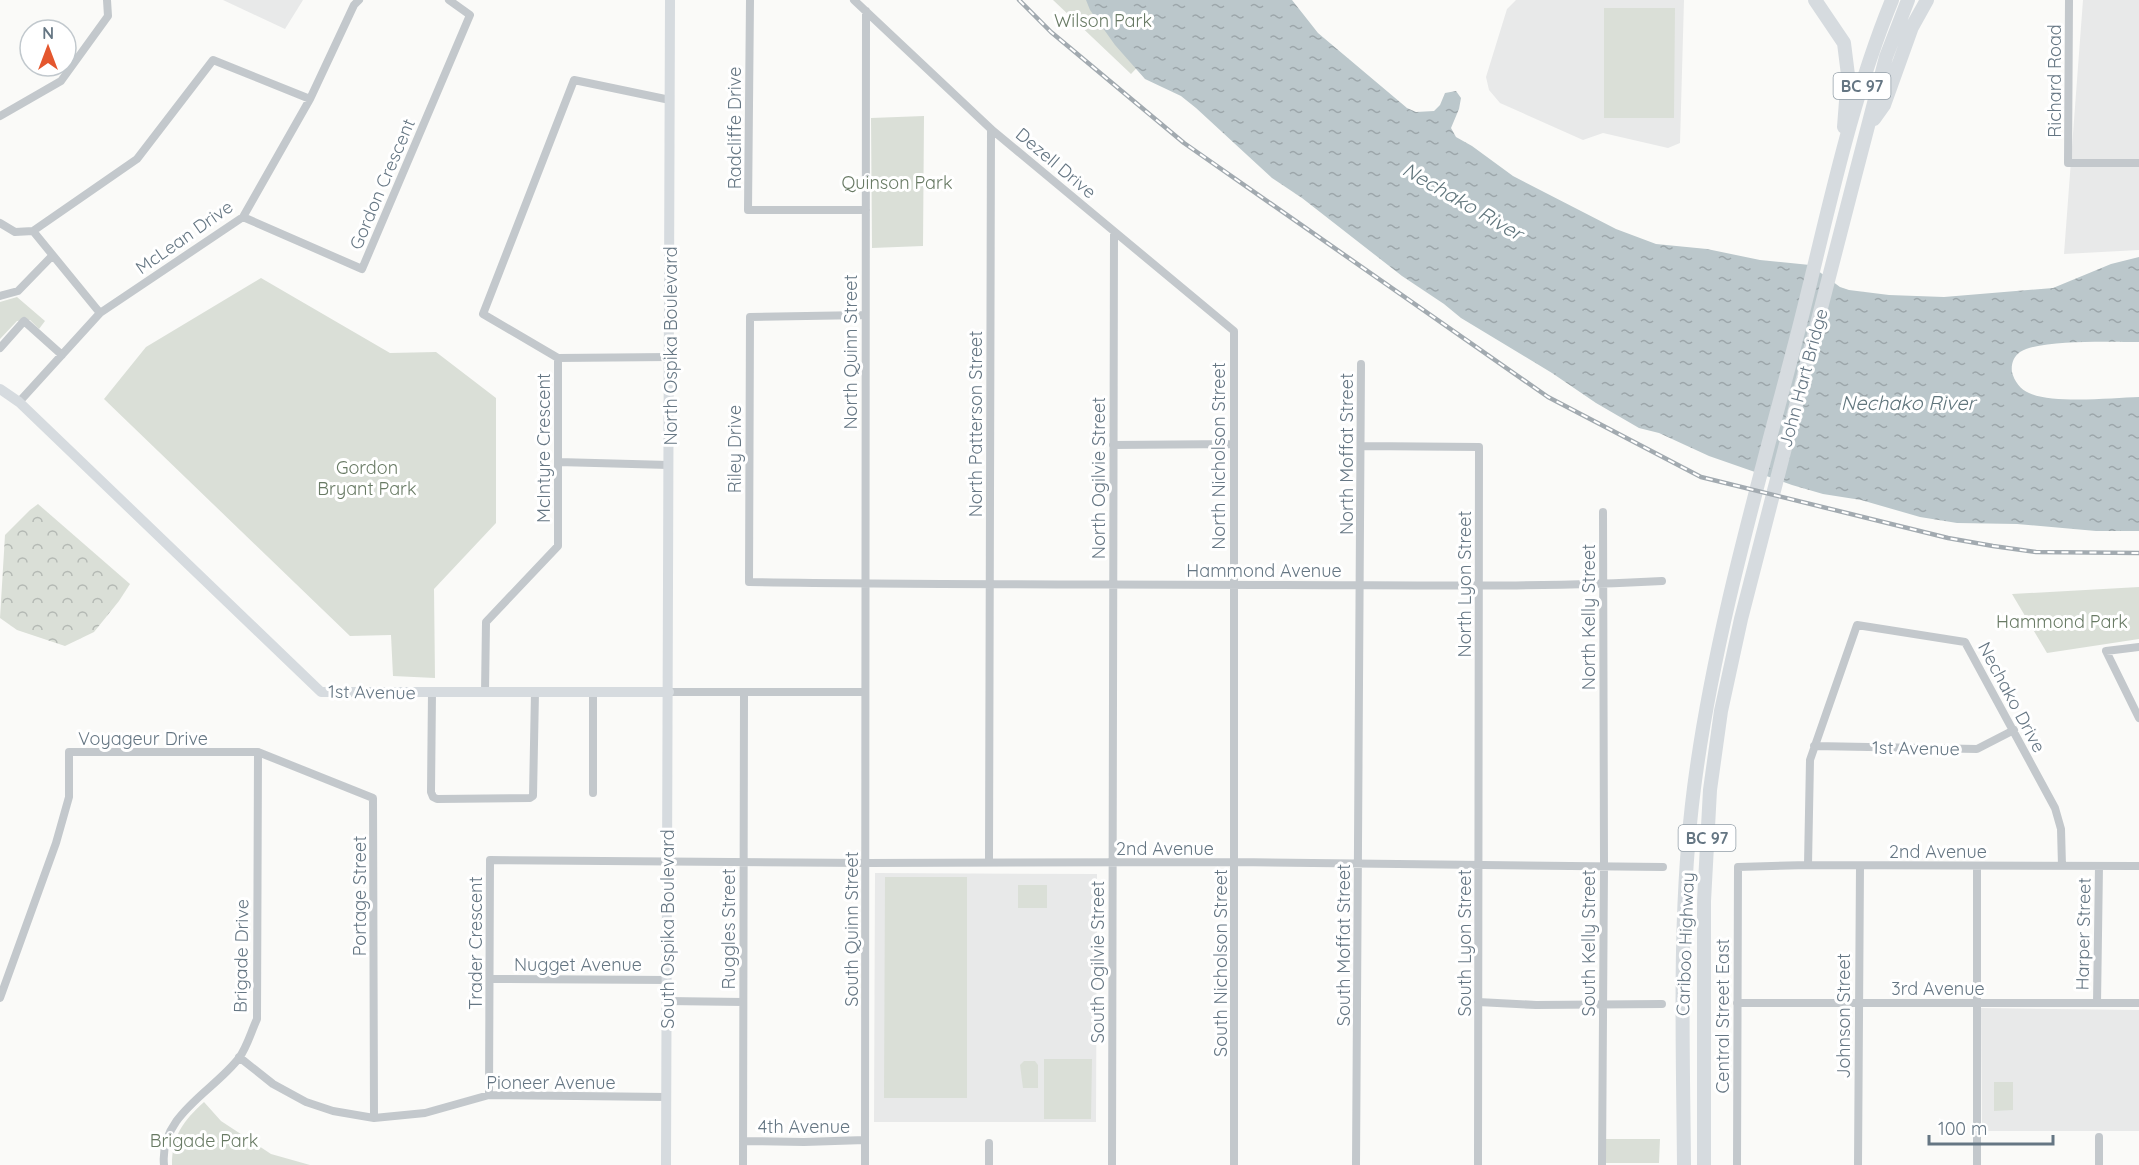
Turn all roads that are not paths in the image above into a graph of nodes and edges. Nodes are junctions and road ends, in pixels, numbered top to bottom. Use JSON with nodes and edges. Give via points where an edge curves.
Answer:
{"nodes":[{"id":1,"x":107,"y":0,"type":"edge"},
{"id":2,"x":359,"y":0,"type":"edge"},
{"id":3,"x":449,"y":0,"type":"edge"},
{"id":4,"x":670,"y":0,"type":"edge"},
{"id":5,"x":750,"y":0,"type":"edge"},
{"id":6,"x":854,"y":0,"type":"edge"},
{"id":7,"x":1815,"y":0,"type":"edge"},
{"id":8,"x":1892,"y":0,"type":"edge"},
{"id":9,"x":1908,"y":0,"type":"edge"},
{"id":10,"x":1927,"y":0,"type":"edge"},
{"id":11,"x":2069,"y":0,"type":"edge"},
{"id":12,"x":866,"y":11,"type":"junction"},
{"id":13,"x":310,"y":99,"type":"junction"},
{"id":14,"x":670,"y":100,"type":"junction"},
{"id":15,"x":0,"y":116,"type":"edge"},
{"id":16,"x":991,"y":129,"type":"junction"},
{"id":17,"x":1867,"y":131,"type":"junction"},
{"id":18,"x":2139,"y":163,"type":"edge"},
{"id":19,"x":1838,"y":174,"type":"junction"},
{"id":20,"x":866,"y":210,"type":"junction"},
{"id":21,"x":243,"y":217,"type":"junction"},
{"id":22,"x":0,"y":223,"type":"edge"},
{"id":23,"x":33,"y":231,"type":"junction"},
{"id":24,"x":1114,"y":232,"type":"junction"},
{"id":25,"x":52,"y":256,"type":"junction"},
{"id":26,"x":0,"y":296,"type":"edge"},
{"id":27,"x":100,"y":313,"type":"junction"},
{"id":28,"x":866,"y":315,"type":"junction"},
{"id":29,"x":1234,"y":331,"type":"joint"},
{"id":30,"x":0,"y":348,"type":"edge"},
{"id":31,"x":62,"y":355,"type":"junction"},
{"id":32,"x":669,"y":357,"type":"junction"},
{"id":33,"x":558,"y":358,"type":"junction"},
{"id":34,"x":1361,"y":363,"type":"dead end"},
{"id":35,"x":0,"y":390,"type":"edge"},
{"id":36,"x":19,"y":402,"type":"junction"},
{"id":37,"x":1234,"y":444,"type":"junction"},
{"id":38,"x":1113,"y":445,"type":"junction"},
{"id":39,"x":1361,"y":446,"type":"junction"},
{"id":40,"x":558,"y":462,"type":"junction"},
{"id":41,"x":669,"y":465,"type":"junction"},
{"id":42,"x":1603,"y":512,"type":"dead end"},
{"id":43,"x":1751,"y":513,"type":"joint"},
{"id":44,"x":1767,"y":518,"type":"joint"},
{"id":45,"x":1662,"y":581,"type":"dead end"},
{"id":46,"x":865,"y":584,"type":"junction"},
{"id":47,"x":1603,"y":584,"type":"junction"},
{"id":48,"x":990,"y":585,"type":"junction"},
{"id":49,"x":1113,"y":585,"type":"junction"},
{"id":50,"x":1233,"y":585,"type":"junction"},
{"id":51,"x":1360,"y":585,"type":"junction"},
{"id":52,"x":1479,"y":585,"type":"junction"},
{"id":53,"x":2139,"y":647,"type":"edge"},
{"id":54,"x":432,"y":692,"type":"junction"},
{"id":55,"x":535,"y":692,"type":"junction"},
{"id":56,"x":669,"y":692,"type":"junction"},
{"id":57,"x":865,"y":692,"type":"junction"},
{"id":58,"x":484,"y":693,"type":"junction"},
{"id":59,"x":593,"y":693,"type":"junction"},
{"id":60,"x":744,"y":693,"type":"junction"},
{"id":61,"x":2139,"y":718,"type":"edge"},
{"id":62,"x":1479,"y":721,"type":"joint"},
{"id":63,"x":1604,"y":722,"type":"joint"},
{"id":64,"x":1112,"y":723,"type":"joint"},
{"id":65,"x":1234,"y":724,"type":"joint"},
{"id":66,"x":1359,"y":724,"type":"joint"},
{"id":67,"x":2014,"y":730,"type":"junction"},
{"id":68,"x":1814,"y":746,"type":"junction"},
{"id":69,"x":258,"y":752,"type":"junction"},
{"id":70,"x":593,"y":793,"type":"dead end"},
{"id":71,"x":743,"y":862,"type":"junction"},
{"id":72,"x":989,"y":862,"type":"junction"},
{"id":73,"x":1235,"y":862,"type":"junction"},
{"id":74,"x":668,"y":863,"type":"junction"},
{"id":75,"x":866,"y":863,"type":"junction"},
{"id":76,"x":1112,"y":864,"type":"junction"},
{"id":77,"x":1358,"y":864,"type":"junction"},
{"id":78,"x":1479,"y":865,"type":"junction"},
{"id":79,"x":1808,"y":865,"type":"junction"},
{"id":80,"x":1604,"y":866,"type":"junction"},
{"id":81,"x":1860,"y":866,"type":"junction"},
{"id":82,"x":1977,"y":866,"type":"junction"},
{"id":83,"x":2062,"y":866,"type":"junction"},
{"id":84,"x":2099,"y":866,"type":"junction"},
{"id":85,"x":2139,"y":866,"type":"edge"},
{"id":86,"x":1663,"y":867,"type":"dead end"},
{"id":87,"x":1738,"y":867,"type":"joint"},
{"id":88,"x":490,"y":979,"type":"junction"},
{"id":89,"x":667,"y":980,"type":"junction"},
{"id":90,"x":0,"y":998,"type":"edge"},
{"id":91,"x":667,"y":1001,"type":"junction"},
{"id":92,"x":743,"y":1002,"type":"junction"},
{"id":93,"x":1479,"y":1002,"type":"junction"},
{"id":94,"x":1737,"y":1003,"type":"junction"},
{"id":95,"x":1858,"y":1003,"type":"junction"},
{"id":96,"x":1976,"y":1003,"type":"junction"},
{"id":97,"x":2097,"y":1003,"type":"junction"},
{"id":98,"x":2139,"y":1003,"type":"edge"},
{"id":99,"x":1603,"y":1004,"type":"junction"},
{"id":100,"x":1662,"y":1004,"type":"dead end"},
{"id":101,"x":239,"y":1057,"type":"junction"},
{"id":102,"x":489,"y":1095,"type":"junction"},
{"id":103,"x":666,"y":1097,"type":"junction"},
{"id":104,"x":1683,"y":1101,"type":"junction"},
{"id":105,"x":374,"y":1118,"type":"junction"},
{"id":106,"x":2099,"y":1137,"type":"dead end"},
{"id":107,"x":865,"y":1140,"type":"junction"},
{"id":108,"x":743,"y":1141,"type":"junction"},
{"id":109,"x":989,"y":1143,"type":"dead end"},
{"id":110,"x":164,"y":1165,"type":"edge"},
{"id":111,"x":666,"y":1165,"type":"edge"},
{"id":112,"x":743,"y":1165,"type":"edge"},
{"id":113,"x":865,"y":1165,"type":"edge"},
{"id":114,"x":989,"y":1165,"type":"edge"},
{"id":115,"x":1112,"y":1165,"type":"edge"},
{"id":116,"x":1234,"y":1165,"type":"edge"},
{"id":117,"x":1356,"y":1165,"type":"edge"},
{"id":118,"x":1479,"y":1165,"type":"edge"},
{"id":119,"x":1602,"y":1165,"type":"edge"},
{"id":120,"x":1677,"y":1165,"type":"edge"},
{"id":121,"x":1684,"y":1165,"type":"edge"},
{"id":122,"x":1704,"y":1165,"type":"edge"},
{"id":123,"x":1737,"y":1165,"type":"edge"},
{"id":124,"x":1858,"y":1165,"type":"edge"},
{"id":125,"x":1977,"y":1165,"type":"edge"},
{"id":126,"x":2099,"y":1165,"type":"edge"}],
"edges":[{"from":1,"to":15,"type":"street","via":[[108,16],[61,81]]},
{"from":2,"to":13,"type":"street","name":"McLean Drive"},
{"from":3,"to":21,"type":"street","name":"Gordon Crescent","via":[[470,15],[362,269]]},
{"from":4,"to":14,"type":"street","name":"North Ospika Boulevard"},
{"from":5,"to":20,"type":"street","name":"Radcliffe Drive","via":[[748,210]]},
{"from":6,"to":12,"type":"street"},
{"from":7,"to":19,"type":"highway","via":[[1844,43],[1848,95]]},
{"from":8,"to":19,"type":"highway","number":"BC 97","via":[[1871,55]]},
{"from":9,"to":17,"type":"highway","number":"BC 97","via":[[1886,57]]},
{"from":10,"to":17,"type":"highway","via":[[1912,27],[1884,105]]},
{"from":11,"to":18,"type":"street","name":"Richard Road","via":[[2068,163]]},
{"from":12,"to":16,"type":"street","name":"Dezell Drive"},
{"from":12,"to":20,"type":"street","name":"North Quinn Street"},
{"from":13,"to":21,"type":"street","name":"McLean Drive"},
{"from":13,"to":23,"type":"street","via":[[213,60],[137,159]]},
{"from":14,"to":32,"type":"street","name":"North Ospika Boulevard"},
{"from":14,"to":33,"type":"street","name":"McIntyre Crescent","via":[[574,80],[483,315]]},
{"from":16,"to":24,"type":"street","name":"Dezell Drive"},
{"from":16,"to":48,"type":"street","name":"North Patterson Street"},
{"from":17,"to":44,"type":"highway","name":"John Hart Bridge","number":"BC 97"},
{"from":19,"to":43,"type":"highway","name":"John Hart Bridge","number":"BC 97"},
{"from":20,"to":28,"type":"street","name":"North Quinn Street"},
{"from":21,"to":27,"type":"street","name":"McLean Drive"},
{"from":22,"to":23,"type":"street","via":[[15,232]]},
{"from":23,"to":25,"type":"street"},
{"from":24,"to":29,"type":"street","name":"Dezell Drive"},
{"from":24,"to":38,"type":"street","name":"North Ogilvie Street"},
{"from":25,"to":26,"type":"street","via":[[18,291]]},
{"from":25,"to":27,"type":"street"},
{"from":27,"to":31,"type":"street","name":"McLean Drive"},
{"from":28,"to":46,"type":"street","name":"North Quinn Street"},
{"from":28,"to":46,"type":"street","name":"Riley Drive","via":[[750,317],[749,582]]},
{"from":29,"to":37,"type":"street","name":"North Nicholson Street"},
{"from":30,"to":31,"type":"street","via":[[24,321]]},
{"from":31,"to":36,"type":"street","name":"McLean Drive"},
{"from":32,"to":33,"type":"street"},
{"from":32,"to":41,"type":"street","name":"North Ospika Boulevard"},
{"from":33,"to":40,"type":"street","name":"McIntyre Crescent"},
{"from":34,"to":39,"type":"street","name":"North Moffat Street"},
{"from":35,"to":36,"type":"street","name":"1st Avenue"},
{"from":36,"to":54,"type":"street","name":"1st Avenue","via":[[321,692]]},
{"from":37,"to":38,"type":"street"},
{"from":37,"to":50,"type":"street","name":"North Nicholson Street"},
{"from":38,"to":49,"type":"street","name":"North Ogilvie Street"},
{"from":39,"to":51,"type":"street","name":"North Moffat Street"},
{"from":39,"to":52,"type":"street","name":"North Lyon Street","via":[[1479,447]]},
{"from":40,"to":41,"type":"street"},
{"from":40,"to":58,"type":"street","name":"McIntyre Crescent","via":[[558,546],[486,622]]},
{"from":41,"to":56,"type":"street","name":"North Ospika Boulevard"},
{"from":42,"to":47,"type":"street","name":"North Kelly Street"},
{"from":43,"to":104,"type":"highway","name":"Cariboo Highway","number":"BC 97","via":[[1719,643],[1693,790],[1683,967]]},
{"from":44,"to":122,"type":"highway","name":"Cariboo Highway","number":"BC 97","via":[[1726,682],[1710,790],[1704,901]]},
{"from":45,"to":47,"type":"street","name":"Hammond Avenue"},
{"from":46,"to":48,"type":"street","name":"Hammond Avenue"},
{"from":46,"to":57,"type":"street","name":"North Quinn Street"},
{"from":47,"to":52,"type":"street","name":"Hammond Avenue"},
{"from":47,"to":63,"type":"street","name":"North Kelly Street"},
{"from":48,"to":49,"type":"street","name":"Hammond Avenue"},
{"from":48,"to":72,"type":"street","name":"North Patterson Street"},
{"from":49,"to":50,"type":"street","name":"Hammond Avenue"},
{"from":49,"to":64,"type":"street","name":"North Ogilvie Street"},
{"from":50,"to":51,"type":"street","name":"Hammond Avenue"},
{"from":50,"to":65,"type":"street","name":"North Nicholson Street"},
{"from":51,"to":52,"type":"street","name":"Hammond Avenue"},
{"from":51,"to":66,"type":"street","name":"North Moffat Street"},
{"from":52,"to":62,"type":"street","name":"North Lyon Street"},
{"from":53,"to":61,"type":"street","via":[[2106,651]]},
{"from":54,"to":55,"type":"street","via":[[431,792],[437,799],[533,796]]},
{"from":54,"to":58,"type":"street","name":"1st Avenue"},
{"from":55,"to":58,"type":"street","name":"1st Avenue"},
{"from":55,"to":59,"type":"street","name":"1st Avenue"},
{"from":56,"to":59,"type":"street","name":"1st Avenue"},
{"from":56,"to":60,"type":"street","name":"1st Avenue"},
{"from":56,"to":74,"type":"street","name":"South Ospika Boulevard"},
{"from":57,"to":60,"type":"street","name":"1st Avenue"},
{"from":57,"to":75,"type":"street","name":"South Quinn Street"},
{"from":59,"to":70,"type":"street"},
{"from":60,"to":71,"type":"street","name":"Ruggles Street"},
{"from":62,"to":78,"type":"street","name":"South Lyon Street"},
{"from":63,"to":80,"type":"street","name":"South Kelly Street"},
{"from":64,"to":76,"type":"street","name":"South Ogilvie Street"},
{"from":65,"to":73,"type":"street","name":"South Nicholson Street"},
{"from":66,"to":77,"type":"street","name":"South Moffat Street"},
{"from":67,"to":68,"type":"street","name":"1st Avenue","via":[[1977,749]]},
{"from":67,"to":68,"type":"street","name":"Nechako Drive","via":[[1965,642],[1857,625]]},
{"from":67,"to":83,"type":"street","name":"Nechako Drive","via":[[2055,808],[2061,829]]},
{"from":68,"to":79,"type":"street","name":"Nechako Drive","via":[[1810,760]]},
{"from":69,"to":90,"type":"street","name":"Voyageur Drive","via":[[69,752],[69,797]]},
{"from":69,"to":101,"type":"street","name":"Brigade Drive","via":[[257,1020]]},
{"from":69,"to":105,"type":"street","name":"Portage Street","via":[[373,798]]},
{"from":71,"to":74,"type":"street","name":"2nd Avenue"},
{"from":71,"to":75,"type":"street","name":"2nd Avenue"},
{"from":71,"to":92,"type":"street","name":"Ruggles Street"},
{"from":72,"to":75,"type":"street","name":"2nd Avenue"},
{"from":72,"to":76,"type":"street","name":"2nd Avenue"},
{"from":73,"to":76,"type":"street","name":"2nd Avenue"},
{"from":73,"to":77,"type":"street","name":"2nd Avenue"},
{"from":73,"to":116,"type":"street","name":"South Nicholson Street"},
{"from":74,"to":88,"type":"street","name":"Trader Crescent","via":[[490,860]]},
{"from":74,"to":89,"type":"street","name":"South Ospika Boulevard"},
{"from":75,"to":107,"type":"street","name":"South Quinn Street"},
{"from":76,"to":115,"type":"street","name":"South Ogilvie Street"},
{"from":77,"to":78,"type":"street","name":"2nd Avenue"},
{"from":77,"to":117,"type":"street","name":"South Moffat Street"},
{"from":78,"to":80,"type":"street","name":"2nd Avenue"},
{"from":78,"to":93,"type":"street","name":"South Lyon Street"},
{"from":79,"to":81,"type":"street","name":"2nd Avenue"},
{"from":79,"to":87,"type":"street","name":"2nd Avenue"},
{"from":80,"to":86,"type":"street","name":"2nd Avenue"},
{"from":80,"to":99,"type":"street","name":"South Kelly Street"},
{"from":81,"to":82,"type":"street","name":"2nd Avenue"},
{"from":81,"to":95,"type":"street","name":"Johnson Street"},
{"from":82,"to":83,"type":"street","name":"2nd Avenue"},
{"from":82,"to":96,"type":"street"},
{"from":83,"to":84,"type":"street","name":"2nd Avenue"},
{"from":84,"to":85,"type":"street","name":"2nd Avenue"},
{"from":84,"to":97,"type":"street","name":"Harper Street"},
{"from":87,"to":94,"type":"street","name":"Central Street East"},
{"from":88,"to":89,"type":"street","name":"Nugget Avenue"},
{"from":88,"to":102,"type":"street","name":"Trader Crescent"},
{"from":89,"to":91,"type":"street","name":"South Ospika Boulevard"},
{"from":91,"to":92,"type":"street"},
{"from":91,"to":103,"type":"street","name":"South Ospika Boulevard"},
{"from":92,"to":108,"type":"street","name":"Ruggles Street"},
{"from":93,"to":99,"type":"street"},
{"from":93,"to":118,"type":"street","name":"South Lyon Street"},
{"from":94,"to":95,"type":"street","name":"3rd Avenue"},
{"from":94,"to":123,"type":"street","name":"Central Street East"},
{"from":95,"to":96,"type":"street","name":"3rd Avenue"},
{"from":95,"to":124,"type":"street","name":"Johnson Street"},
{"from":96,"to":97,"type":"street","name":"3rd Avenue"},
{"from":96,"to":125,"type":"street"},
{"from":97,"to":98,"type":"street","name":"3rd Avenue"},
{"from":99,"to":100,"type":"street"},
{"from":99,"to":119,"type":"street","name":"South Kelly Street"},
{"from":101,"to":105,"type":"street","name":"Pioneer Avenue","via":[[273,1084],[306,1102]]},
{"from":101,"to":110,"type":"street","name":"Brigade Drive","via":[[176,1120],[163,1148]]},
{"from":102,"to":103,"type":"street","name":"Pioneer Avenue"},
{"from":102,"to":105,"type":"street","name":"Pioneer Avenue","via":[[425,1113]]},
{"from":103,"to":111,"type":"street","name":"South Ospika Boulevard"},
{"from":104,"to":120,"type":"highway"},
{"from":104,"to":121,"type":"highway","name":"Cariboo Highway","number":"BC 97"},
{"from":106,"to":126,"type":"street"},
{"from":107,"to":108,"type":"street","name":"4th Avenue"},
{"from":107,"to":113,"type":"street","name":"South Quinn Street"},
{"from":108,"to":112,"type":"street","name":"Ruggles Street"},
{"from":109,"to":114,"type":"street"}]}
